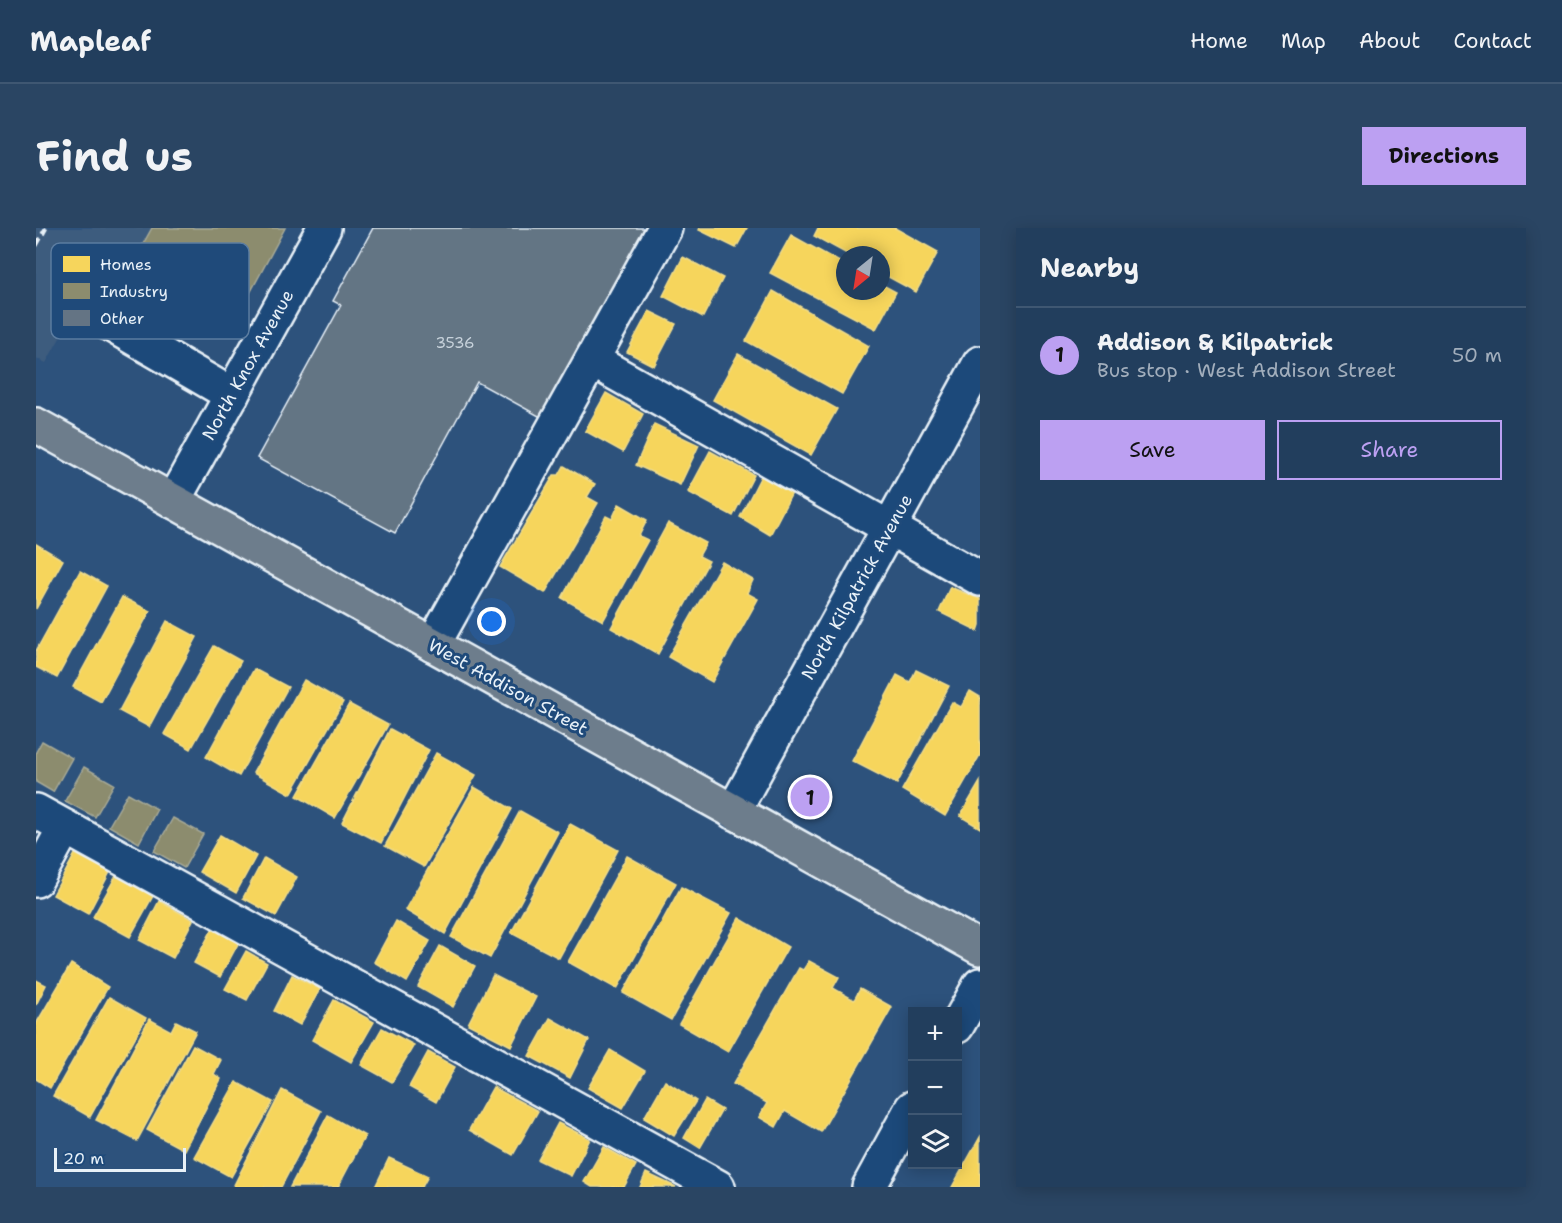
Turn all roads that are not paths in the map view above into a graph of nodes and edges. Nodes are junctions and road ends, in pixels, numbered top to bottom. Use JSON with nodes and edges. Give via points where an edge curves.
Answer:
{"nodes":[{"id":1,"x":324,"y":228,"type":"edge"},
{"id":2,"x":665,"y":228,"type":"edge"},
{"id":3,"x":136,"y":339,"type":"edge"},
{"id":4,"x":592,"y":360,"type":"junction"},
{"id":5,"x":980,"y":363,"type":"edge"},
{"id":6,"x":232,"y":395,"type":"junction"},
{"id":7,"x":36,"y":425,"type":"edge"},
{"id":8,"x":173,"y":501,"type":"junction"},
{"id":9,"x":889,"y":528,"type":"junction"},
{"id":10,"x":980,"y":579,"type":"edge"},
{"id":11,"x":433,"y":645,"type":"junction"},
{"id":12,"x":36,"y":811,"type":"edge"},
{"id":13,"x":733,"y":812,"type":"junction"},
{"id":14,"x":64,"y":827,"type":"junction"},
{"id":15,"x":36,"y":880,"type":"edge"},
{"id":16,"x":980,"y":948,"type":"edge"},
{"id":17,"x":980,"y":985,"type":"edge"},
{"id":18,"x":962,"y":1017,"type":"edge"},
{"id":19,"x":908,"y":1115,"type":"edge"},
{"id":20,"x":718,"y":1187,"type":"edge"},
{"id":21,"x":869,"y":1187,"type":"edge"}],
"edges":[{"from":1,"to":6,"type":"street","name":"North Knox Avenue"},
{"from":2,"to":4,"type":"street"},
{"from":3,"to":6,"type":"street"},
{"from":4,"to":9,"type":"street"},
{"from":4,"to":11,"type":"street"},
{"from":5,"to":9,"type":"street","name":"North Kilpatrick Avenue"},
{"from":6,"to":8,"type":"street","name":"North Knox Avenue"},
{"from":7,"to":8,"type":"main road","name":"West Addison Street"},
{"from":8,"to":11,"type":"main road","name":"West Addison Street"},
{"from":9,"to":10,"type":"street"},
{"from":9,"to":13,"type":"street","name":"North Kilpatrick Avenue"},
{"from":11,"to":13,"type":"main road","name":"West Addison Street"},
{"from":12,"to":14,"type":"street"},
{"from":13,"to":16,"type":"main road","name":"West Addison Street"},
{"from":14,"to":15,"type":"street"},
{"from":14,"to":20,"type":"street"},
{"from":17,"to":18,"type":"street"},
{"from":19,"to":21,"type":"street"}]}
